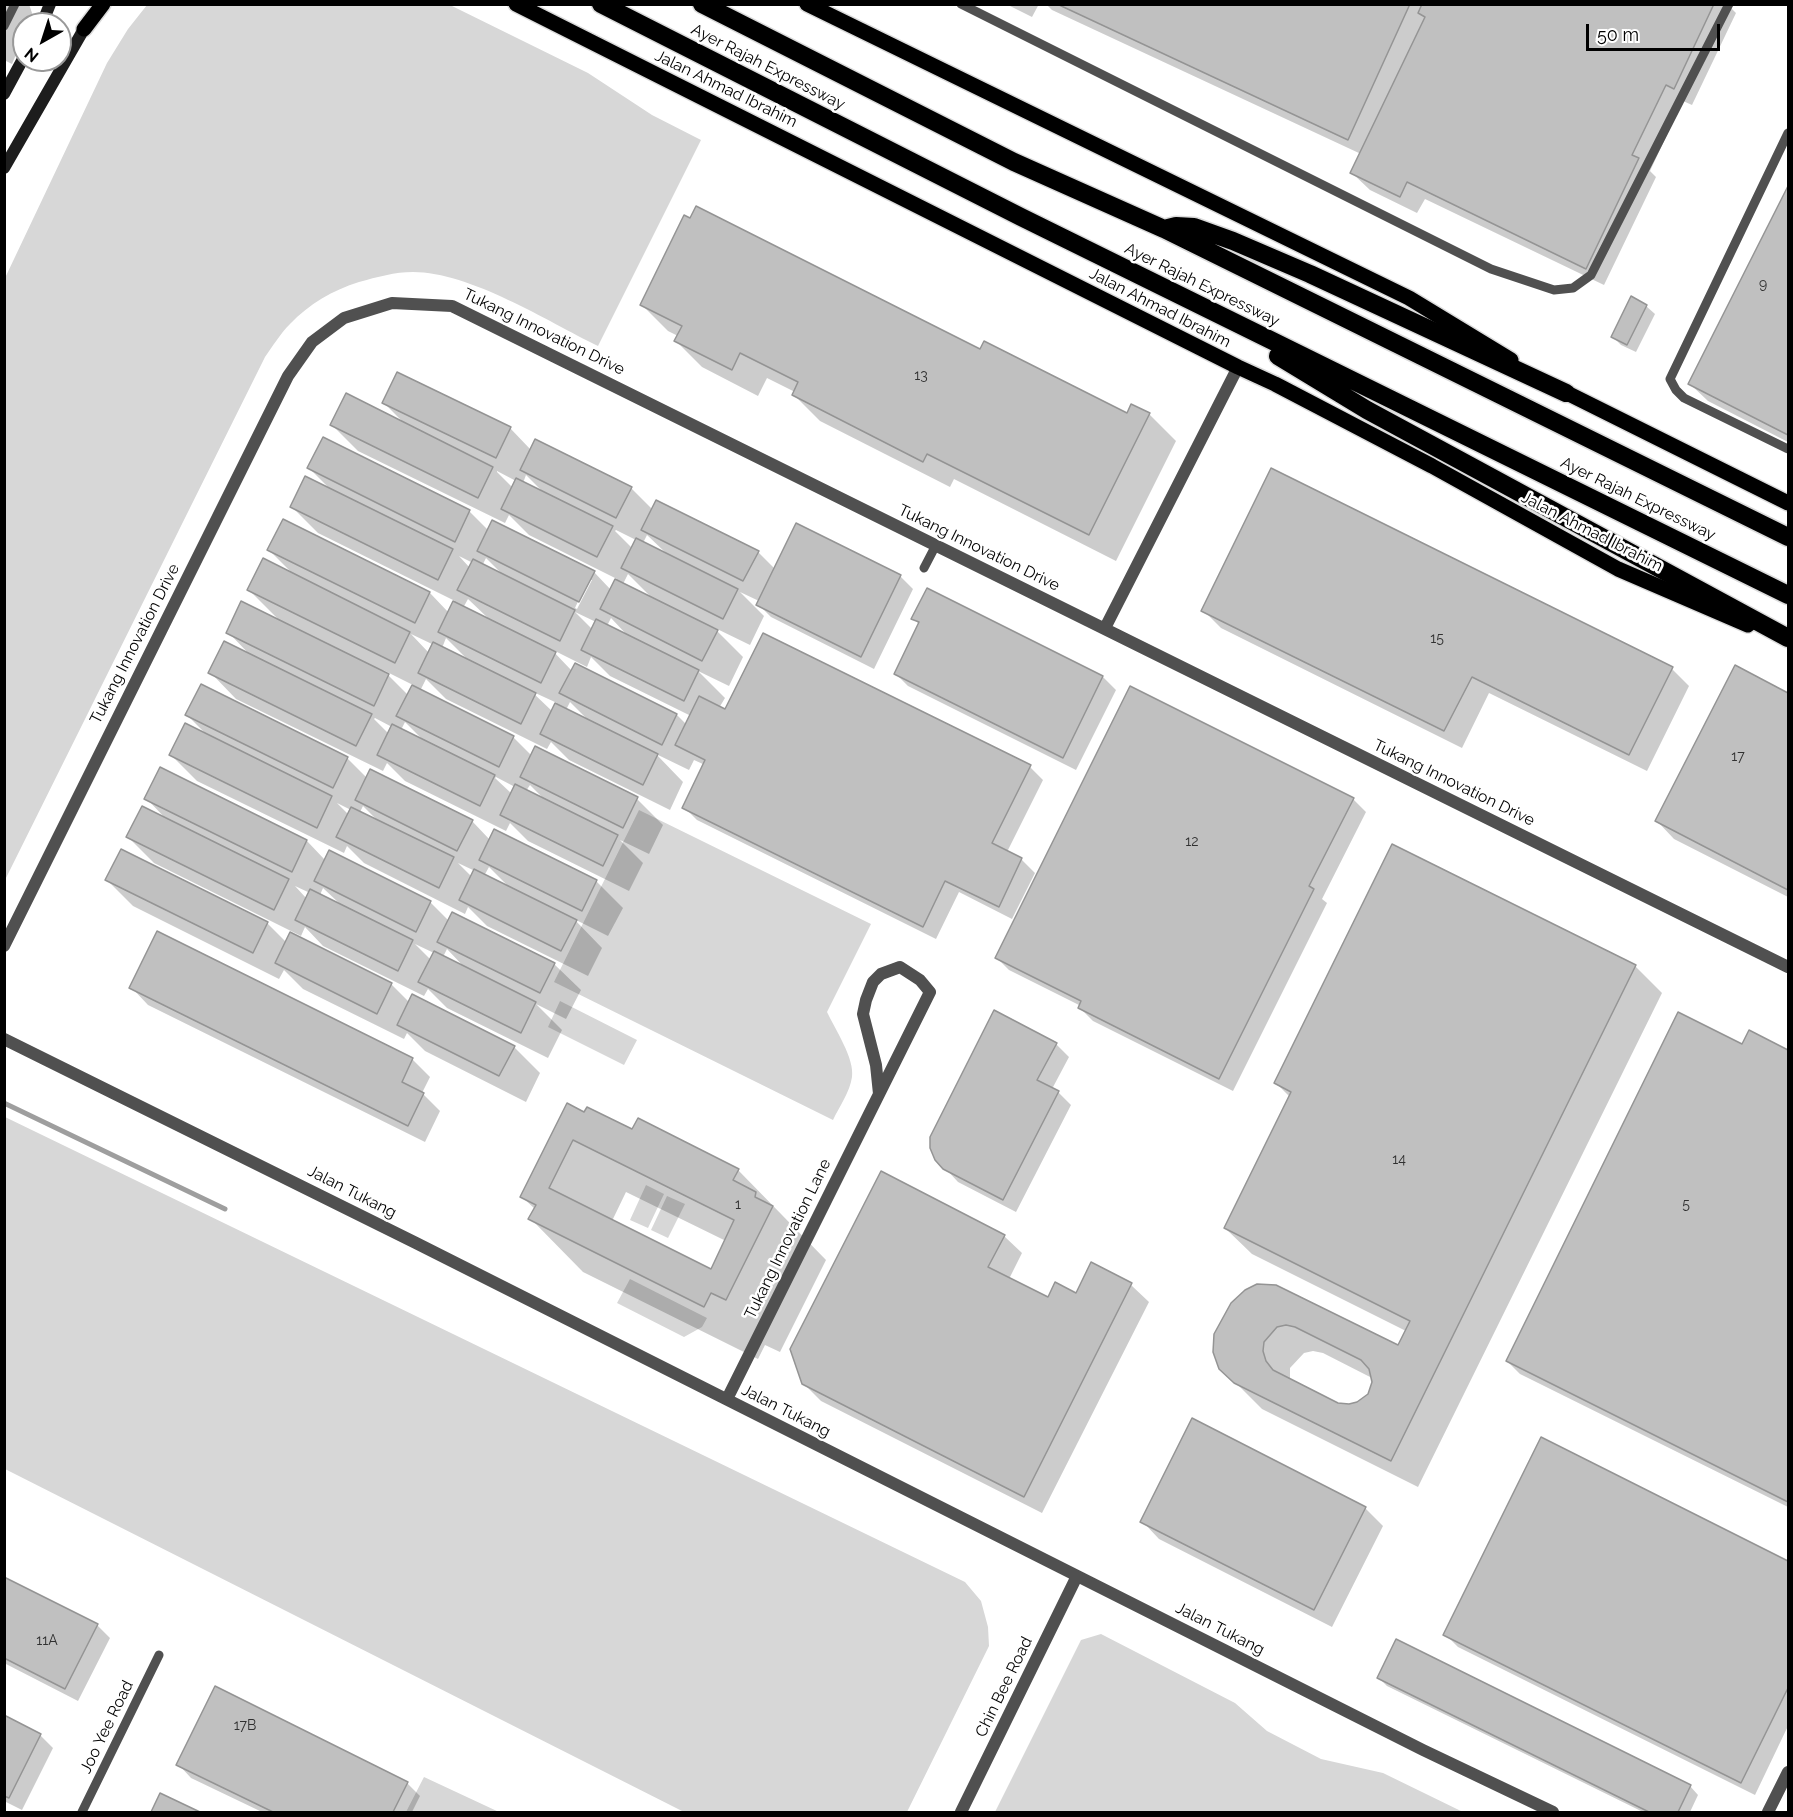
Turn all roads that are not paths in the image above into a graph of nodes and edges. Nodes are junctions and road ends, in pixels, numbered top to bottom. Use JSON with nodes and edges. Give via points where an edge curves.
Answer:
{"nodes":[{"id":1,"x":15,"y":4,"type":"edge"},
{"id":2,"x":97,"y":4,"type":"edge"},
{"id":3,"x":103,"y":4,"type":"edge"},
{"id":4,"x":516,"y":4,"type":"edge"},
{"id":5,"x":601,"y":4,"type":"edge"},
{"id":6,"x":702,"y":4,"type":"edge"},
{"id":7,"x":807,"y":4,"type":"edge"},
{"id":8,"x":961,"y":4,"type":"edge"},
{"id":9,"x":1729,"y":4,"type":"edge"},
{"id":10,"x":4,"y":26,"type":"edge"},
{"id":11,"x":84,"y":29,"type":"junction"},
{"id":12,"x":16,"y":72,"type":"edge"},
{"id":13,"x":4,"y":94,"type":"edge"},
{"id":14,"x":1788,"y":133,"type":"edge"},
{"id":15,"x":4,"y":168,"type":"edge"},
{"id":16,"x":1164,"y":230,"type":"junction"},
{"id":17,"x":1177,"y":294,"type":"junction"},
{"id":18,"x":1238,"y":367,"type":"junction"},
{"id":19,"x":1566,"y":393,"type":"junction"},
{"id":20,"x":1788,"y":448,"type":"edge"},
{"id":21,"x":1788,"y":502,"type":"edge"},
{"id":22,"x":1788,"y":537,"type":"edge"},
{"id":23,"x":936,"y":545,"type":"junction"},
{"id":24,"x":924,"y":568,"type":"dead end"},
{"id":25,"x":1788,"y":595,"type":"edge"},
{"id":26,"x":1105,"y":628,"type":"junction"},
{"id":27,"x":1788,"y":640,"type":"edge"},
{"id":28,"x":4,"y":946,"type":"edge"},
{"id":29,"x":1788,"y":967,"type":"edge"},
{"id":30,"x":4,"y":1039,"type":"edge"},
{"id":31,"x":879,"y":1094,"type":"junction"},
{"id":32,"x":727,"y":1399,"type":"junction"},
{"id":33,"x":1077,"y":1576,"type":"junction"},
{"id":34,"x":159,"y":1655,"type":"dead end"},
{"id":35,"x":1788,"y":1772,"type":"edge"},
{"id":36,"x":82,"y":1812,"type":"edge"},
{"id":37,"x":961,"y":1812,"type":"edge"},
{"id":38,"x":1553,"y":1812,"type":"edge"},
{"id":39,"x":1768,"y":1812,"type":"edge"}],
"edges":[{"from":1,"to":10,"type":"lane"},
{"from":2,"to":11,"type":"main road"},
{"from":3,"to":11,"type":"main road"},
{"from":4,"to":18,"type":"main road","name":"Jalan Ahmad Ibrahim"},
{"from":5,"to":17,"type":"highway","name":"Ayer Rajah Expressway"},
{"from":6,"to":16,"type":"highway","name":"Ayer Rajah Expressway","via":[[1014,162]]},
{"from":7,"to":19,"type":"main road","via":[[1409,298]]},
{"from":8,"to":9,"type":"lane","via":[[1491,269],[1554,290],[1573,288],[1591,275]]},
{"from":11,"to":15,"type":"main road"},
{"from":12,"to":13,"type":"main road"},
{"from":14,"to":20,"type":"lane","via":[[1670,379],[1684,398]]},
{"from":16,"to":19,"type":"highway","via":[[1194,226],[1233,241]]},
{"from":16,"to":22,"type":"highway","name":"Ayer Rajah Expressway"},
{"from":17,"to":25,"type":"highway","name":"Ayer Rajah Expressway"},
{"from":17,"to":27,"type":"highway","via":[[1367,410]]},
{"from":18,"to":26,"type":"street"},
{"from":18,"to":27,"type":"main road","name":"Jalan Ahmad Ibrahim","via":[[1432,466],[1618,569]]},
{"from":19,"to":21,"type":"main road"},
{"from":23,"to":24,"type":"lane"},
{"from":23,"to":26,"type":"street","name":"Tukang Innovation Drive"},
{"from":23,"to":28,"type":"street","name":"Tukang Innovation Drive","via":[[452,306],[392,303],[344,318],[312,342],[288,376]]},
{"from":26,"to":29,"type":"street","name":"Tukang Innovation Drive"},
{"from":30,"to":32,"type":"street","name":"Jalan Tukang"},
{"from":31,"to":31,"type":"street","name":"Tukang Innovation Lane","via":[[863,1014],[873,982],[880,974],[900,967],[930,992]]},
{"from":31,"to":32,"type":"street","name":"Tukang Innovation Lane"},
{"from":32,"to":33,"type":"street","name":"Jalan Tukang"},
{"from":33,"to":37,"type":"street","name":"Chin Bee Road"},
{"from":33,"to":38,"type":"street","name":"Jalan Tukang"},
{"from":34,"to":36,"type":"lane","name":"Joo Yee Road"},
{"from":35,"to":39,"type":"street"}]}
